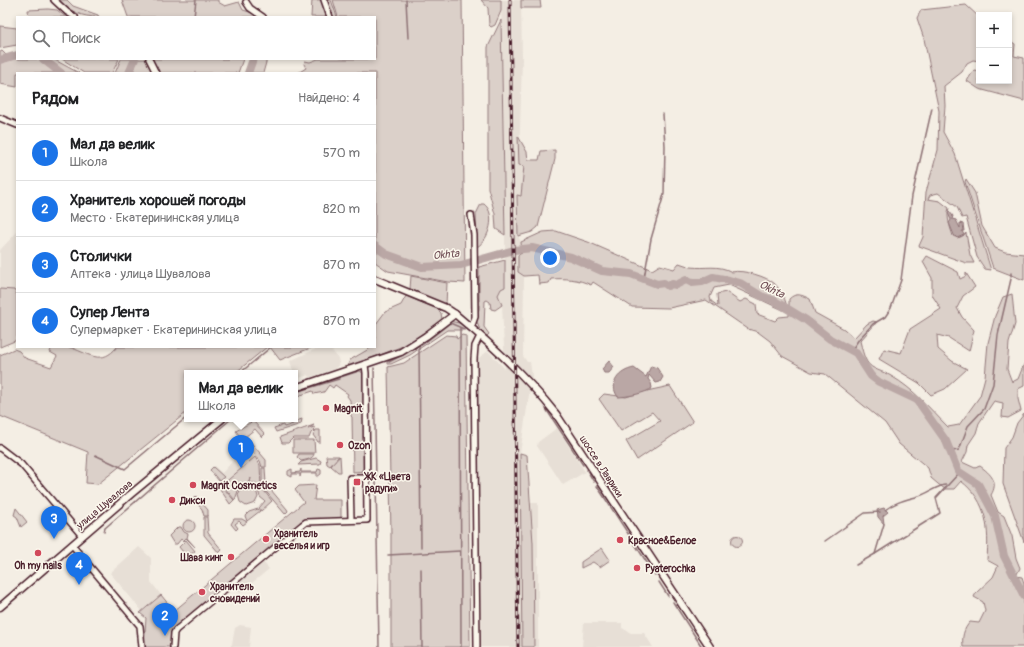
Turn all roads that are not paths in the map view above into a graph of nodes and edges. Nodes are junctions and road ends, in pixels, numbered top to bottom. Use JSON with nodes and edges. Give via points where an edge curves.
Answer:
{"nodes":[{"id":1,"x":54,"y":0,"type":"edge"},
{"id":2,"x":324,"y":0,"type":"edge"},
{"id":3,"x":246,"y":2,"type":"dead end"},
{"id":4,"x":73,"y":16,"type":"edge"},
{"id":5,"x":262,"y":16,"type":"edge"},
{"id":6,"x":330,"y":16,"type":"edge"},
{"id":7,"x":150,"y":60,"type":"edge"},
{"id":8,"x":156,"y":72,"type":"edge"},
{"id":9,"x":0,"y":118,"type":"edge"},
{"id":10,"x":16,"y":125,"type":"edge"},
{"id":11,"x":471,"y":215,"type":"dead end"},
{"id":12,"x":376,"y":279,"type":"edge"},
{"id":13,"x":455,"y":314,"type":"junction"},
{"id":14,"x":471,"y":328,"type":"junction"},
{"id":15,"x":480,"y":336,"type":"junction"},
{"id":16,"x":365,"y":365,"type":"junction"},
{"id":17,"x":298,"y":387,"type":"edge"},
{"id":18,"x":218,"y":422,"type":"edge"},
{"id":19,"x":0,"y":448,"type":"edge"},
{"id":20,"x":367,"y":478,"type":"junction"},
{"id":21,"x":351,"y":519,"type":"junction"},
{"id":22,"x":82,"y":536,"type":"junction"},
{"id":23,"x":72,"y":545,"type":"junction"},
{"id":24,"x":0,"y":607,"type":"edge"},
{"id":25,"x":142,"y":647,"type":"edge"},
{"id":26,"x":173,"y":647,"type":"edge"},
{"id":27,"x":477,"y":647,"type":"edge"},
{"id":28,"x":710,"y":647,"type":"edge"}],
"edges":[{"from":1,"to":4,"type":"street"},
{"from":2,"to":6,"type":"street"},
{"from":3,"to":5,"type":"street"},
{"from":7,"to":8,"type":"street"},
{"from":9,"to":10,"type":"street"},
{"from":11,"to":14,"type":"street","via":[[474,235],[475,317]]},
{"from":12,"to":13,"type":"street","name":"шоссе в Лаврики"},
{"from":13,"to":14,"type":"street","name":"шоссе в Лаврики"},
{"from":13,"to":16,"type":"street","via":[[409,348]]},
{"from":14,"to":15,"type":"street","name":"шоссе в Лаврики"},
{"from":15,"to":27,"type":"street","via":[[475,346],[474,359]]},
{"from":15,"to":28,"type":"street","name":"шоссе в Лаврики","via":[[526,380],[556,414]]},
{"from":16,"to":17,"type":"street"},
{"from":16,"to":20,"type":"street"},
{"from":18,"to":22,"type":"street","name":"улица Шувалова"},
{"from":19,"to":22,"type":"street","via":[[23,467]]},
{"from":20,"to":21,"type":"street","via":[[350,478]]},
{"from":20,"to":21,"type":"street","via":[[367,520]]},
{"from":21,"to":26,"type":"street","via":[[306,522],[176,630]]},
{"from":22,"to":23,"type":"street","name":"улица Шувалова"},
{"from":23,"to":24,"type":"street","name":"улица Шувалова"},
{"from":23,"to":25,"type":"street","via":[[140,626]]}]}
